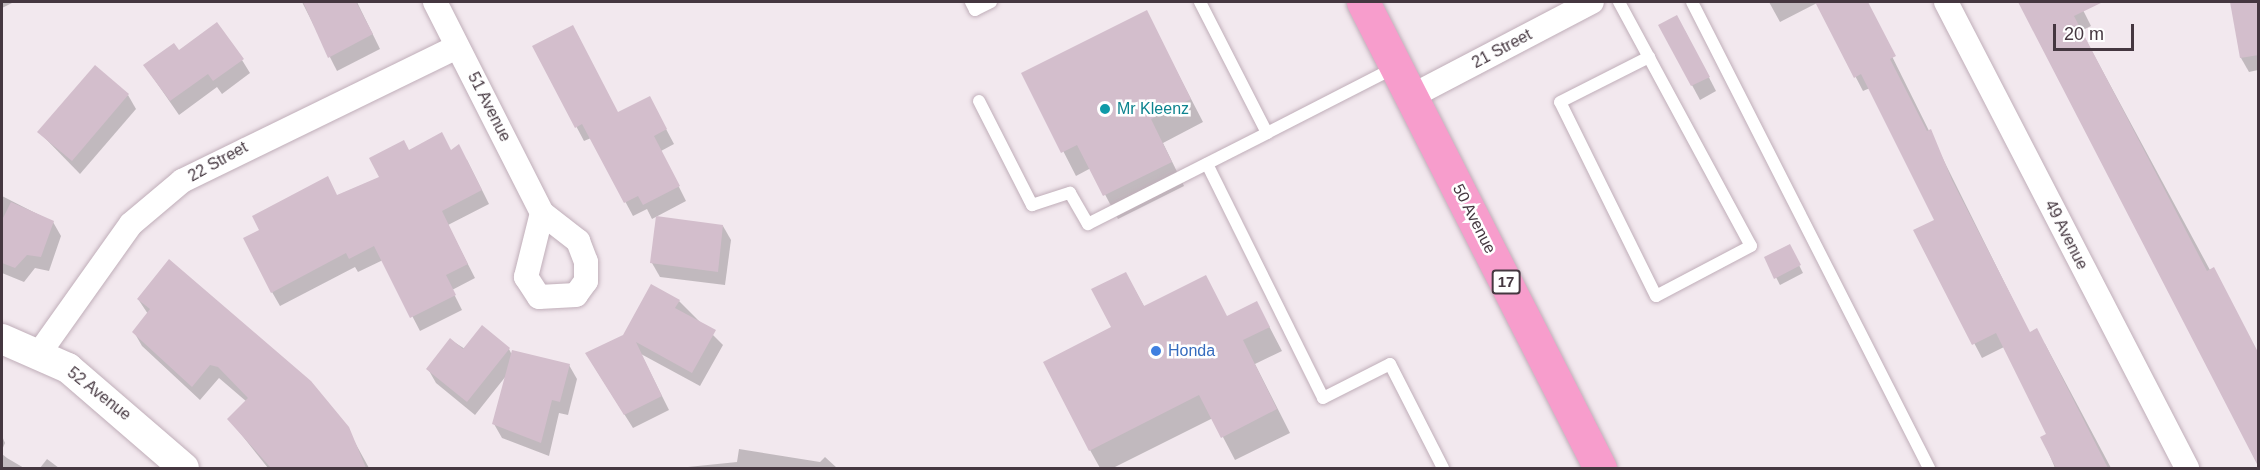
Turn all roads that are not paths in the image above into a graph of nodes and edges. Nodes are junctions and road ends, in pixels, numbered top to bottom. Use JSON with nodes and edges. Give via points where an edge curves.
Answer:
{"nodes":[{"id":1,"x":435,"y":2,"type":"edge"},
{"id":2,"x":971,"y":2,"type":"edge"},
{"id":3,"x":991,"y":2,"type":"edge"},
{"id":4,"x":1200,"y":2,"type":"edge"},
{"id":5,"x":1363,"y":2,"type":"edge"},
{"id":6,"x":1619,"y":2,"type":"edge"},
{"id":7,"x":1692,"y":2,"type":"edge"},
{"id":8,"x":1946,"y":2,"type":"edge"},
{"id":9,"x":1587,"y":3,"type":"edge"},
{"id":10,"x":457,"y":47,"type":"junction"},
{"id":11,"x":1649,"y":57,"type":"junction"},
{"id":12,"x":1397,"y":67,"type":"junction"},
{"id":13,"x":1412,"y":96,"type":"junction"},
{"id":14,"x":979,"y":101,"type":"dead end"},
{"id":15,"x":1267,"y":133,"type":"junction"},
{"id":16,"x":1206,"y":164,"type":"junction"},
{"id":17,"x":542,"y":213,"type":"dead end"},
{"id":18,"x":2,"y":339,"type":"edge"},
{"id":19,"x":40,"y":352,"type":"junction"},
{"id":20,"x":1593,"y":466,"type":"edge"},
{"id":21,"x":184,"y":468,"type":"edge"},
{"id":22,"x":1443,"y":468,"type":"edge"},
{"id":23,"x":1929,"y":468,"type":"edge"},
{"id":24,"x":2187,"y":468,"type":"edge"}],
"edges":[{"from":1,"to":10,"type":"street","name":"51 Avenue"},
{"from":2,"to":3,"type":"lane","via":[[975,10]]},
{"from":4,"to":15,"type":"lane"},
{"from":5,"to":12,"type":"main road","name":"50 Avenue","number":"17"},
{"from":6,"to":11,"type":"lane"},
{"from":7,"to":23,"type":"lane"},
{"from":8,"to":24,"type":"street","name":"49 Avenue"},
{"from":9,"to":13,"type":"street","name":"21 Street"},
{"from":10,"to":17,"type":"street","name":"51 Avenue"},
{"from":10,"to":19,"type":"street","name":"22 Street","via":[[182,181],[131,224]]},
{"from":11,"to":11,"type":"lane","via":[[1750,246],[1656,296],[1560,102]]},
{"from":12,"to":13,"type":"main road","name":"50 Avenue","number":"17"},
{"from":12,"to":15,"type":"lane"},
{"from":13,"to":20,"type":"main road","name":"50 Avenue","number":"17"},
{"from":14,"to":16,"type":"lane","via":[[1032,205],[1070,193],[1088,224]]},
{"from":15,"to":16,"type":"lane"},
{"from":16,"to":22,"type":"lane","via":[[1323,398],[1390,364]]},
{"from":18,"to":19,"type":"street","name":"52 Avenue"},
{"from":19,"to":21,"type":"street","name":"52 Avenue","via":[[104,394]]}]}
